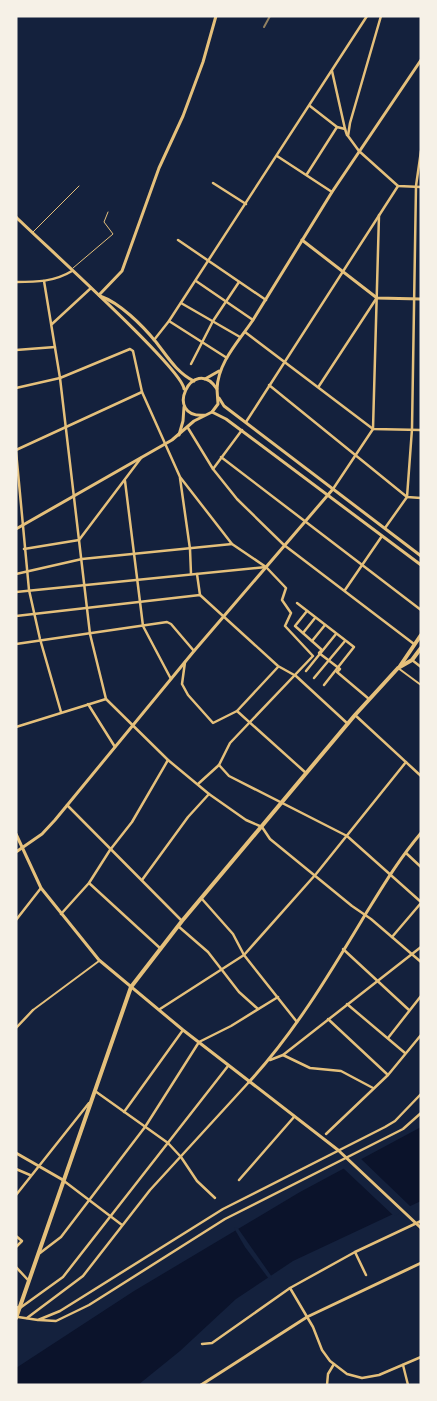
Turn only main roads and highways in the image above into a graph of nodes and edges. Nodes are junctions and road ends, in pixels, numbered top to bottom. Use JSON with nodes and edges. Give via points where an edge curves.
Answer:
{"nodes":[{"id":1,"x":421,"y":635,"type":"edge"},
{"id":2,"x":421,"y":648,"type":"edge"},
{"id":3,"x":398,"y":668,"type":"junction"},
{"id":4,"x":18,"y":1308,"type":"edge"},
{"id":5,"x":17,"y":1317,"type":"edge"}],
"edges":[{"from":1,"to":3,"type":"main road"},
{"from":2,"to":3,"type":"main road","via":[[412,660]]},
{"from":3,"to":4,"type":"main road","via":[[182,921],[131,987]]},
{"from":4,"to":5,"type":"main road"}]}
